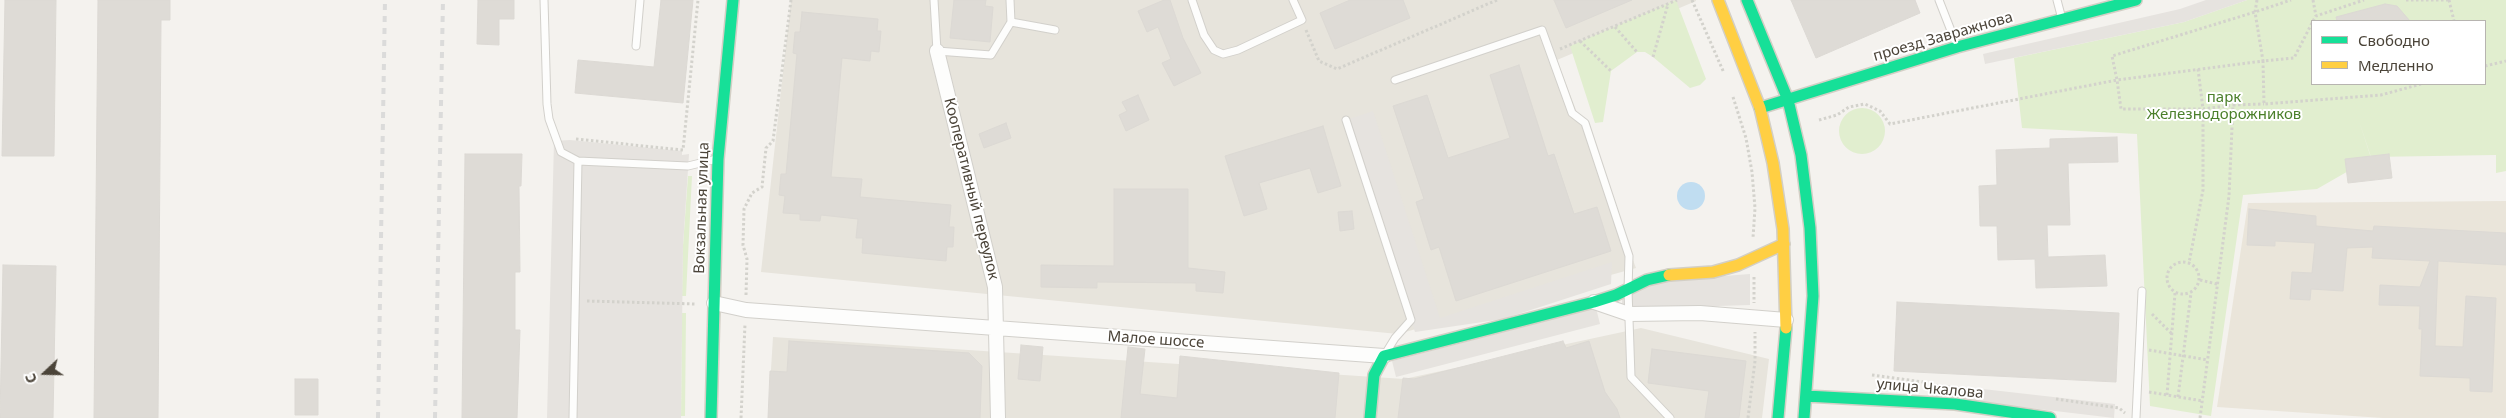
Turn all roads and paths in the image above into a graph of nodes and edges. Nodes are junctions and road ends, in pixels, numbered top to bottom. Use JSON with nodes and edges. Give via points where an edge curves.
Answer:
{"nodes":[{"id":1,"x":544,"y":0,"type":"edge"},
{"id":2,"x":640,"y":0,"type":"edge"},
{"id":3,"x":698,"y":0,"type":"edge"},
{"id":4,"x":733,"y":0,"type":"edge"},
{"id":5,"x":791,"y":0,"type":"edge"},
{"id":6,"x":934,"y":0,"type":"edge"},
{"id":7,"x":1010,"y":0,"type":"edge"},
{"id":8,"x":1192,"y":0,"type":"edge"},
{"id":9,"x":1293,"y":0,"type":"edge"},
{"id":10,"x":1497,"y":0,"type":"edge"},
{"id":11,"x":1677,"y":0,"type":"edge"},
{"id":12,"x":1692,"y":0,"type":"edge"},
{"id":13,"x":1718,"y":0,"type":"edge"},
{"id":14,"x":1747,"y":0,"type":"edge"},
{"id":15,"x":1939,"y":0,"type":"edge"},
{"id":16,"x":2057,"y":0,"type":"edge"},
{"id":17,"x":2136,"y":0,"type":"edge"},
{"id":18,"x":2257,"y":0,"type":"edge"},
{"id":19,"x":2291,"y":0,"type":"edge"},
{"id":20,"x":2313,"y":0,"type":"edge"},
{"id":21,"x":2364,"y":0,"type":"edge"},
{"id":22,"x":2406,"y":0,"type":"edge"},
{"id":23,"x":2450,"y":0,"type":"edge"},
{"id":24,"x":1668,"y":4,"type":"junction"},
{"id":25,"x":2254,"y":12,"type":"junction"},
{"id":26,"x":2316,"y":16,"type":"junction"},
{"id":27,"x":2062,"y":19,"type":"junction"},
{"id":28,"x":1302,"y":20,"type":"junction"},
{"id":29,"x":2314,"y":20,"type":"edge"},
{"id":30,"x":2454,"y":20,"type":"edge"},
{"id":31,"x":1011,"y":22,"type":"junction"},
{"id":32,"x":2311,"y":26,"type":"edge"},
{"id":33,"x":1615,"y":27,"type":"junction"},
{"id":34,"x":1055,"y":30,"type":"dead end"},
{"id":35,"x":1580,"y":41,"type":"junction"},
{"id":36,"x":636,"y":46,"type":"dead end"},
{"id":37,"x":1957,"y":47,"type":"junction"},
{"id":38,"x":937,"y":51,"type":"junction"},
{"id":39,"x":1637,"y":52,"type":"dead end"},
{"id":40,"x":1550,"y":53,"type":"junction"},
{"id":41,"x":1654,"y":57,"type":"dead end"},
{"id":42,"x":2263,"y":61,"type":"junction"},
{"id":43,"x":2506,"y":61,"type":"edge"},
{"id":44,"x":2486,"y":66,"type":"edge"},
{"id":45,"x":2198,"y":69,"type":"junction"},
{"id":46,"x":1611,"y":71,"type":"dead end"},
{"id":47,"x":1726,"y":78,"type":"dead end"},
{"id":48,"x":1395,"y":80,"type":"dead end"},
{"id":49,"x":2117,"y":80,"type":"junction"},
{"id":50,"x":2417,"y":85,"type":"edge"},
{"id":51,"x":1732,"y":94,"type":"dead end"},
{"id":52,"x":1788,"y":100,"type":"junction"},
{"id":53,"x":2264,"y":104,"type":"junction"},
{"id":54,"x":2233,"y":105,"type":"junction"},
{"id":55,"x":1760,"y":108,"type":"junction"},
{"id":56,"x":2203,"y":109,"type":"junction"},
{"id":57,"x":1346,"y":120,"type":"dead end"},
{"id":58,"x":1819,"y":120,"type":"dead end"},
{"id":59,"x":576,"y":139,"type":"dead end"},
{"id":60,"x":718,"y":159,"type":"junction"},
{"id":61,"x":578,"y":161,"type":"junction"},
{"id":62,"x":1784,"y":244,"type":"junction"},
{"id":63,"x":1754,"y":258,"type":"junction"},
{"id":64,"x":2189,"y":263,"type":"junction"},
{"id":65,"x":2200,"y":280,"type":"junction"},
{"id":66,"x":2217,"y":284,"type":"junction"},
{"id":67,"x":1628,"y":290,"type":"junction"},
{"id":68,"x":2142,"y":291,"type":"dead end"},
{"id":69,"x":2175,"y":293,"type":"junction"},
{"id":70,"x":2191,"y":293,"type":"junction"},
{"id":71,"x":574,"y":300,"type":"junction"},
{"id":72,"x":1594,"y":302,"type":"junction"},
{"id":73,"x":714,"y":303,"type":"junction"},
{"id":74,"x":2141,"y":303,"type":"junction"},
{"id":75,"x":746,"y":310,"type":"junction"},
{"id":76,"x":1629,"y":314,"type":"junction"},
{"id":77,"x":1755,"y":317,"type":"junction"},
{"id":78,"x":1786,"y":320,"type":"junction"},
{"id":79,"x":997,"y":328,"type":"junction"},
{"id":80,"x":2172,"y":335,"type":"junction"},
{"id":81,"x":2139,"y":349,"type":"junction"},
{"id":82,"x":2171,"y":355,"type":"junction"},
{"id":83,"x":1384,"y":356,"type":"junction"},
{"id":84,"x":2183,"y":356,"type":"junction"},
{"id":85,"x":2208,"y":360,"type":"junction"},
{"id":86,"x":2137,"y":390,"type":"junction"},
{"id":87,"x":2168,"y":395,"type":"junction"},
{"id":88,"x":1806,"y":396,"type":"junction"},
{"id":89,"x":2178,"y":397,"type":"junction"},
{"id":90,"x":2202,"y":401,"type":"junction"},
{"id":91,"x":573,"y":418,"type":"edge"},
{"id":92,"x":711,"y":418,"type":"edge"},
{"id":93,"x":741,"y":418,"type":"edge"},
{"id":94,"x":998,"y":418,"type":"edge"},
{"id":95,"x":1370,"y":418,"type":"edge"},
{"id":96,"x":1670,"y":418,"type":"edge"},
{"id":97,"x":1748,"y":418,"type":"edge"},
{"id":98,"x":1778,"y":418,"type":"edge"},
{"id":99,"x":1804,"y":418,"type":"edge"},
{"id":100,"x":2050,"y":418,"type":"edge"},
{"id":101,"x":2136,"y":418,"type":"edge"},
{"id":102,"x":2200,"y":418,"type":"edge"}],
"edges":[{"from":1,"to":61,"type":"lane","via":[[549,119],[561,152]]},
{"from":2,"to":36,"type":"lane"},
{"from":3,"to":59,"type":"path","via":[[683,150]]},
{"from":4,"to":60,"type":"main road","name":"Вокзальная улица"},
{"from":5,"to":75,"type":"path","via":[[773,140],[766,148],[762,186],[752,193],[744,209]]},
{"from":6,"to":38,"type":"lane"},
{"from":7,"to":31,"type":"lane"},
{"from":8,"to":28,"type":"lane","via":[[1204,35],[1214,50],[1223,54]]},
{"from":9,"to":28,"type":"lane"},
{"from":10,"to":28,"type":"path","via":[[1338,69],[1319,61]]},
{"from":11,"to":24,"type":"path"},
{"from":12,"to":47,"type":"path"},
{"from":13,"to":55,"type":"main road"},
{"from":14,"to":52,"type":"main road"},
{"from":15,"to":37,"type":"lane"},
{"from":16,"to":27,"type":"lane"},
{"from":17,"to":27,"type":"main road","name":"проезд Завражнова"},
{"from":18,"to":25,"type":"path"},
{"from":19,"to":25,"type":"path"},
{"from":20,"to":26,"type":"path"},
{"from":21,"to":26,"type":"path"},
{"from":22,"to":23,"type":"path"},
{"from":23,"to":30,"type":"path"},
{"from":24,"to":33,"type":"path"},
{"from":24,"to":41,"type":"path"},
{"from":25,"to":42,"type":"path"},
{"from":25,"to":49,"type":"path","via":[[2112,56]]},
{"from":26,"to":29,"type":"path"},
{"from":27,"to":37,"type":"main road","name":"проезд Завражнова"},
{"from":31,"to":34,"type":"lane"},
{"from":31,"to":38,"type":"lane","via":[[991,55]]},
{"from":32,"to":42,"type":"path","via":[[2294,58]]},
{"from":33,"to":35,"type":"path"},
{"from":33,"to":39,"type":"path"},
{"from":35,"to":40,"type":"path"},
{"from":35,"to":46,"type":"path"},
{"from":37,"to":52,"type":"main road","name":"проезд Завражнова"},
{"from":38,"to":79,"type":"street","name":"Кооперативный переулок","via":[[994,287]]},
{"from":40,"to":48,"type":"lane","via":[[1542,30]]},
{"from":40,"to":67,"type":"lane","via":[[1572,113],[1586,123],[1629,256]]},
{"from":42,"to":45,"type":"path"},
{"from":42,"to":53,"type":"path"},
{"from":43,"to":44,"type":"path"},
{"from":45,"to":49,"type":"path"},
{"from":45,"to":56,"type":"path"},
{"from":49,"to":56,"type":"path","via":[[2121,109]]},
{"from":49,"to":58,"type":"path","via":[[1890,124],[1880,111],[1865,104]]},
{"from":50,"to":53,"type":"path","via":[[2381,95]]},
{"from":51,"to":63,"type":"path","via":[[1746,138],[1752,172]]},
{"from":52,"to":55,"type":"main road","name":"проезд Завражнова"},
{"from":52,"to":88,"type":"main road","via":[[1801,155],[1810,228],[1813,296]]},
{"from":53,"to":54,"type":"path"},
{"from":54,"to":56,"type":"path"},
{"from":54,"to":66,"type":"path","via":[[2228,196]]},
{"from":55,"to":62,"type":"main road","via":[[1774,163]]},
{"from":56,"to":64,"type":"path","via":[[2203,190]]},
{"from":57,"to":83,"type":"lane","via":[[1411,320],[1394,338]]},
{"from":60,"to":61,"type":"lane","via":[[688,166]]},
{"from":60,"to":73,"type":"main road","name":"Вокзальная улица"},
{"from":61,"to":71,"type":"lane"},
{"from":62,"to":63,"type":"main road","name":"Малое шоссе"},
{"from":62,"to":78,"type":"main road"},
{"from":63,"to":67,"type":"main road","name":"Малое шоссе","via":[[1712,272],[1647,280]]},
{"from":63,"to":77,"type":"path"},
{"from":64,"to":65,"type":"path","via":[[2198,270]]},
{"from":64,"to":69,"type":"path","via":[[2174,265],[2167,274],[2168,284]]},
{"from":65,"to":66,"type":"path"},
{"from":65,"to":70,"type":"path"},
{"from":66,"to":85,"type":"path"},
{"from":67,"to":72,"type":"main road","name":"Малое шоссе"},
{"from":67,"to":76,"type":"lane"},
{"from":68,"to":74,"type":"lane"},
{"from":69,"to":70,"type":"path"},
{"from":69,"to":80,"type":"path"},
{"from":70,"to":84,"type":"path"},
{"from":71,"to":73,"type":"path","via":[[682,305]]},
{"from":71,"to":91,"type":"lane"},
{"from":72,"to":76,"type":"street"},
{"from":72,"to":83,"type":"main road","name":"Малое шоссе"},
{"from":73,"to":75,"type":"street","name":"Малое шоссе"},
{"from":73,"to":92,"type":"main road","name":"Вокзальная улица"},
{"from":74,"to":80,"type":"path"},
{"from":74,"to":81,"type":"lane"},
{"from":75,"to":79,"type":"street","name":"Малое шоссе"},
{"from":75,"to":93,"type":"path"},
{"from":76,"to":77,"type":"street","via":[[1700,313]]},
{"from":76,"to":96,"type":"lane","via":[[1632,377]]},
{"from":77,"to":78,"type":"street"},
{"from":77,"to":97,"type":"path","via":[[1755,361]]},
{"from":78,"to":98,"type":"main road"},
{"from":79,"to":83,"type":"street","name":"Малое шоссе"},
{"from":79,"to":94,"type":"street","name":"Кооперативный переулок"},
{"from":80,"to":82,"type":"path"},
{"from":81,"to":82,"type":"path"},
{"from":81,"to":86,"type":"lane"},
{"from":82,"to":84,"type":"path"},
{"from":82,"to":87,"type":"path"},
{"from":83,"to":95,"type":"main road","via":[[1374,375]]},
{"from":84,"to":85,"type":"path"},
{"from":84,"to":89,"type":"path"},
{"from":85,"to":90,"type":"path"},
{"from":86,"to":87,"type":"path"},
{"from":86,"to":101,"type":"lane"},
{"from":87,"to":89,"type":"path"},
{"from":88,"to":99,"type":"main road"},
{"from":88,"to":100,"type":"main road","name":"улица Чкалова"},
{"from":89,"to":90,"type":"path"},
{"from":90,"to":102,"type":"path"}]}
